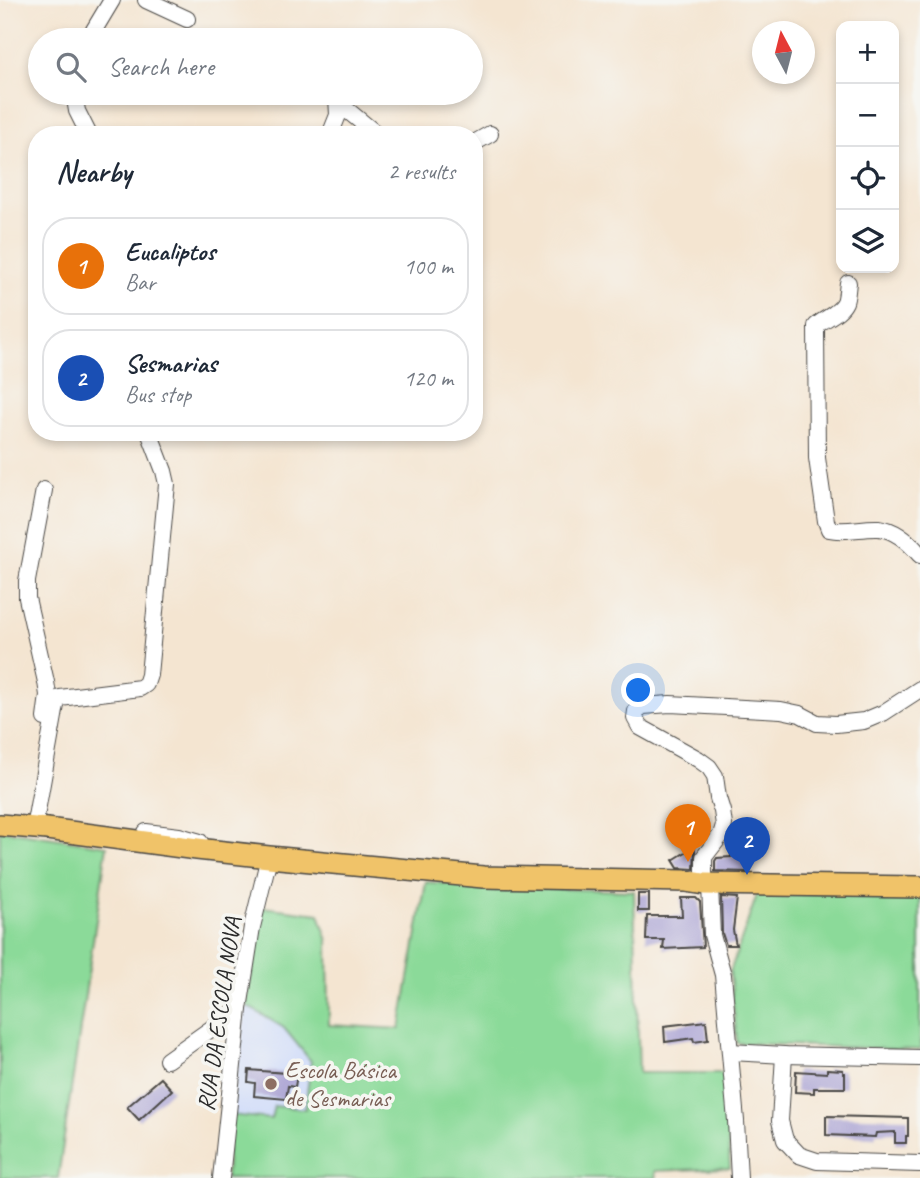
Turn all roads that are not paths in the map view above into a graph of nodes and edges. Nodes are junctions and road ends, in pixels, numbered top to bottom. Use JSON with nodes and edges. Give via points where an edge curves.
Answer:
{"nodes":[{"id":1,"x":112,"y":0,"type":"edge"},
{"id":2,"x":146,"y":0,"type":"edge"},
{"id":3,"x":187,"y":19,"type":"dead end"},
{"id":4,"x":95,"y":28,"type":"edge"},
{"id":5,"x":76,"y":105,"type":"edge"},
{"id":6,"x":338,"y":105,"type":"edge"},
{"id":7,"x":345,"y":105,"type":"edge"},
{"id":8,"x":84,"y":126,"type":"edge"},
{"id":9,"x":334,"y":126,"type":"edge"},
{"id":10,"x":370,"y":126,"type":"edge"},
{"id":11,"x":490,"y":134,"type":"dead end"},
{"id":12,"x":483,"y":138,"type":"edge"},
{"id":13,"x":848,"y":283,"type":"dead end"},
{"id":14,"x":152,"y":441,"type":"edge"},
{"id":15,"x":44,"y":490,"type":"dead end"},
{"id":16,"x":920,"y":555,"type":"edge"},
{"id":17,"x":920,"y":688,"type":"edge"},
{"id":18,"x":0,"y":825,"type":"edge"},
{"id":19,"x":36,"y":828,"type":"junction"},
{"id":20,"x":269,"y":857,"type":"junction"},
{"id":21,"x":707,"y":884,"type":"junction"},
{"id":22,"x":920,"y":887,"type":"edge"},
{"id":23,"x":239,"y":1009,"type":"junction"},
{"id":24,"x":730,"y":1052,"type":"junction"},
{"id":25,"x":784,"y":1055,"type":"junction"},
{"id":26,"x":920,"y":1058,"type":"edge"},
{"id":27,"x":167,"y":1060,"type":"dead end"},
{"id":28,"x":920,"y":1164,"type":"edge"},
{"id":29,"x":221,"y":1178,"type":"edge"},
{"id":30,"x":739,"y":1178,"type":"edge"}],
"edges":[{"from":1,"to":4,"type":"street"},
{"from":2,"to":3,"type":"street"},
{"from":5,"to":8,"type":"street"},
{"from":6,"to":9,"type":"street"},
{"from":7,"to":10,"type":"street"},
{"from":11,"to":12,"type":"street"},
{"from":13,"to":16,"type":"street","via":[[846,301],[816,326],[817,458],[826,521],[829,528],[839,531],[891,531]]},
{"from":14,"to":19,"type":"street","via":[[167,484],[149,675],[140,688],[60,698]]},
{"from":15,"to":19,"type":"street","via":[[27,581],[48,695]]},
{"from":17,"to":21,"type":"street","via":[[883,713],[836,724],[817,723],[781,710],[670,704],[636,711],[640,727],[709,767],[715,776],[724,825],[704,858]]},
{"from":18,"to":19,"type":"main road"},
{"from":19,"to":20,"type":"main road"},
{"from":20,"to":21,"type":"main road","via":[[483,877]]},
{"from":20,"to":23,"type":"street","name":"RUA DA ESCOLA NOVA"},
{"from":21,"to":22,"type":"main road"},
{"from":21,"to":24,"type":"street","via":[[712,935],[723,975]]},
{"from":23,"to":27,"type":"street"},
{"from":23,"to":29,"type":"street","name":"RUA DA ESCOLA NOVA"},
{"from":24,"to":25,"type":"street"},
{"from":24,"to":30,"type":"street"},
{"from":25,"to":26,"type":"street"},
{"from":25,"to":28,"type":"street","via":[[780,1121],[785,1140],[799,1155],[817,1161]]}]}
